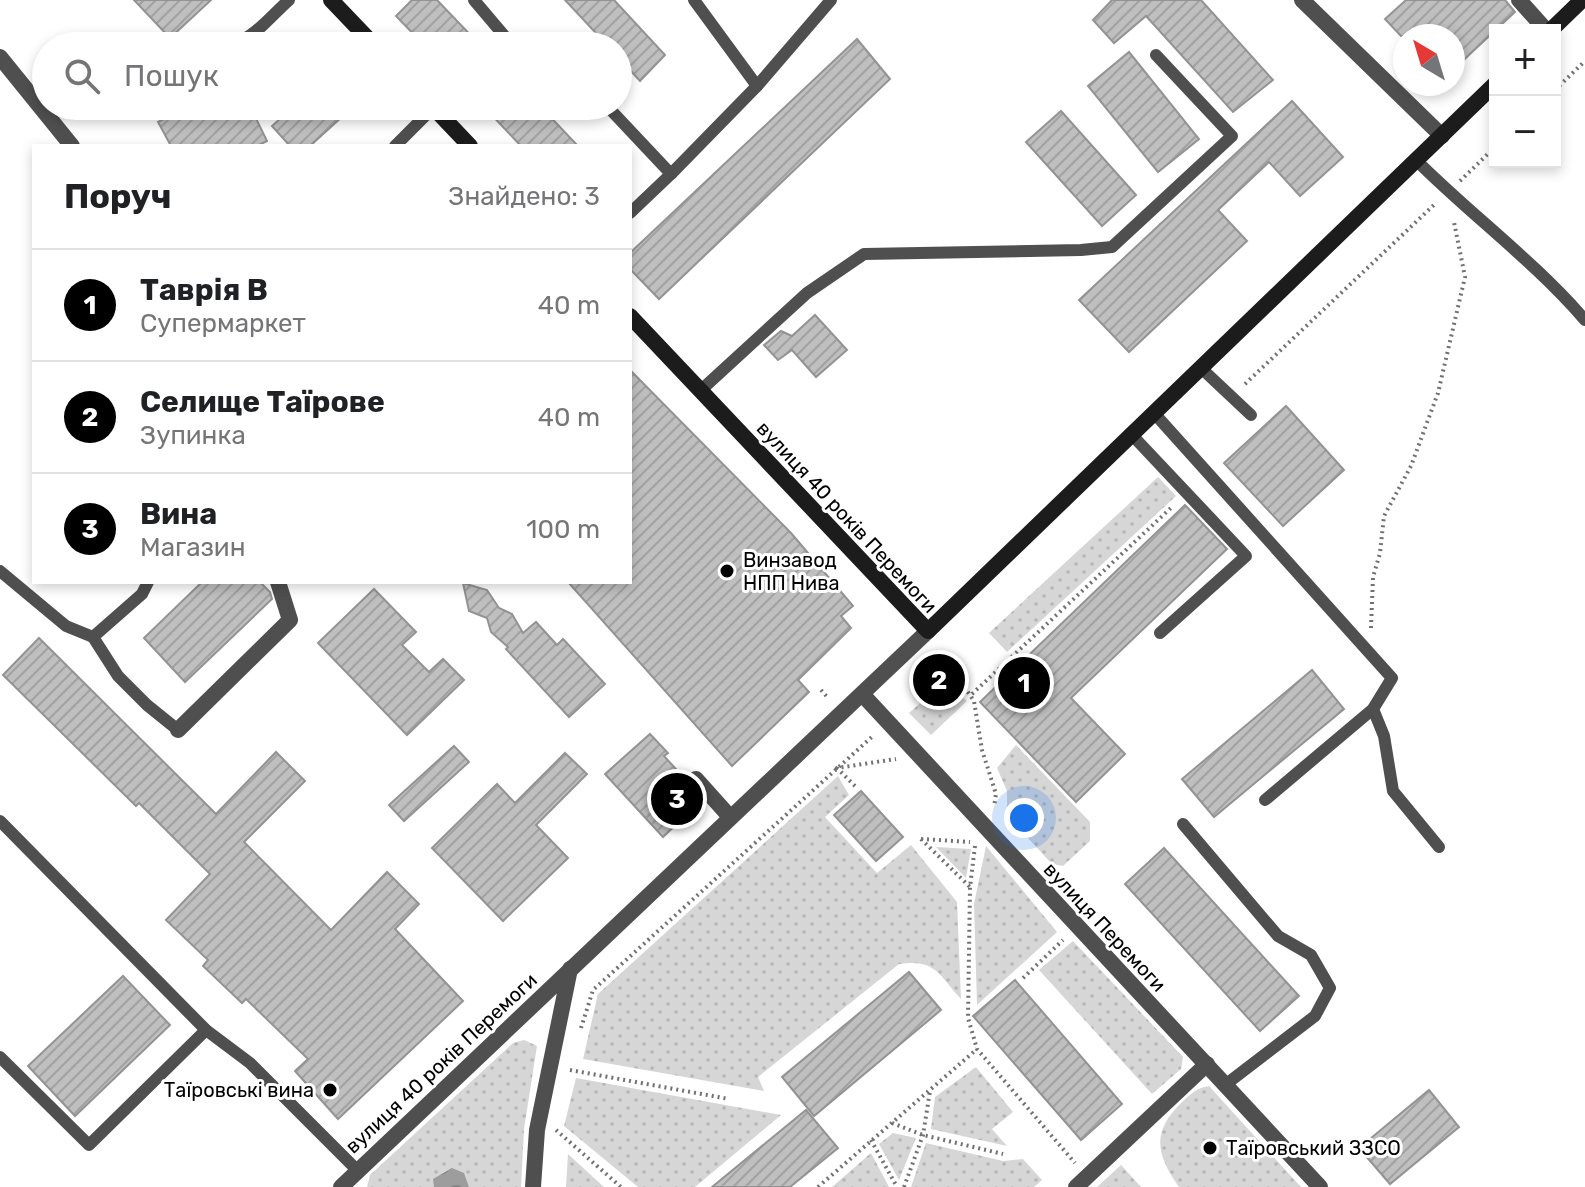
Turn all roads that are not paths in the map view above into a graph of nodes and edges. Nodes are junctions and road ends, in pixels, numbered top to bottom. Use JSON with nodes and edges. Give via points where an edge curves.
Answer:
{"nodes":[{"id":1,"x":289,"y":0,"type":"edge"},
{"id":2,"x":331,"y":0,"type":"edge"},
{"id":3,"x":474,"y":0,"type":"edge"},
{"id":4,"x":694,"y":0,"type":"edge"},
{"id":5,"x":831,"y":0,"type":"edge"},
{"id":6,"x":1302,"y":0,"type":"edge"},
{"id":7,"x":1519,"y":0,"type":"edge"},
{"id":8,"x":1582,"y":0,"type":"edge"},
{"id":9,"x":1542,"y":24,"type":"edge"},
{"id":10,"x":1555,"y":24,"type":"edge"},
{"id":11,"x":254,"y":32,"type":"edge"},
{"id":12,"x":362,"y":32,"type":"edge"},
{"id":13,"x":501,"y":32,"type":"edge"},
{"id":14,"x":1156,"y":55,"type":"dead end"},
{"id":15,"x":0,"y":57,"type":"edge"},
{"id":16,"x":757,"y":86,"type":"junction"},
{"id":17,"x":1489,"y":90,"type":"edge"},
{"id":18,"x":32,"y":97,"type":"edge"},
{"id":19,"x":51,"y":120,"type":"edge"},
{"id":20,"x":420,"y":120,"type":"edge"},
{"id":21,"x":445,"y":120,"type":"edge"},
{"id":22,"x":620,"y":120,"type":"edge"},
{"id":23,"x":1442,"y":136,"type":"junction"},
{"id":24,"x":70,"y":144,"type":"edge"},
{"id":25,"x":397,"y":144,"type":"edge"},
{"id":26,"x":468,"y":144,"type":"edge"},
{"id":27,"x":1416,"y":160,"type":"junction"},
{"id":28,"x":671,"y":174,"type":"junction"},
{"id":29,"x":632,"y":211,"type":"edge"},
{"id":30,"x":632,"y":318,"type":"edge"},
{"id":31,"x":1585,"y":320,"type":"edge"},
{"id":32,"x":1201,"y":368,"type":"junction"},
{"id":33,"x":700,"y":391,"type":"junction"},
{"id":34,"x":1154,"y":413,"type":"junction"},
{"id":35,"x":1251,"y":415,"type":"dead end"},
{"id":36,"x":1132,"y":435,"type":"junction"},
{"id":37,"x":0,"y":571,"type":"edge"},
{"id":38,"x":147,"y":584,"type":"edge"},
{"id":39,"x":279,"y":584,"type":"edge"},
{"id":40,"x":928,"y":631,"type":"junction"},
{"id":41,"x":1160,"y":633,"type":"dead end"},
{"id":42,"x":93,"y":637,"type":"junction"},
{"id":43,"x":862,"y":694,"type":"junction"},
{"id":44,"x":1373,"y":709,"type":"junction"},
{"id":45,"x":178,"y":730,"type":"joint"},
{"id":46,"x":696,"y":779,"type":"dead end"},
{"id":47,"x":1265,"y":800,"type":"dead end"},
{"id":48,"x":730,"y":817,"type":"junction"},
{"id":49,"x":0,"y":821,"type":"edge"},
{"id":50,"x":1183,"y":824,"type":"dead end"},
{"id":51,"x":1439,"y":847,"type":"dead end"},
{"id":52,"x":570,"y":969,"type":"junction"},
{"id":53,"x":206,"y":1030,"type":"junction"},
{"id":54,"x":0,"y":1057,"type":"edge"},
{"id":55,"x":1207,"y":1064,"type":"junction"},
{"id":56,"x":1225,"y":1085,"type":"junction"},
{"id":57,"x":357,"y":1170,"type":"junction"},
{"id":58,"x":1081,"y":1182,"type":"edge"},
{"id":59,"x":341,"y":1187,"type":"edge"},
{"id":60,"x":533,"y":1187,"type":"edge"},
{"id":61,"x":1320,"y":1187,"type":"edge"}],
"edges":[{"from":1,"to":11,"type":"lane"},
{"from":2,"to":12,"type":"street"},
{"from":3,"to":13,"type":"lane"},
{"from":4,"to":16,"type":"lane"},
{"from":5,"to":16,"type":"lane"},
{"from":6,"to":23,"type":"street"},
{"from":7,"to":9,"type":"street"},
{"from":8,"to":10,"type":"street"},
{"from":14,"to":33,"type":"lane","via":[[1232,136],[1112,247],[864,254],[807,293]]},
{"from":15,"to":18,"type":"street"},
{"from":16,"to":28,"type":"lane"},
{"from":17,"to":23,"type":"street"},
{"from":19,"to":24,"type":"street"},
{"from":20,"to":25,"type":"lane"},
{"from":21,"to":26,"type":"street"},
{"from":22,"to":28,"type":"lane"},
{"from":23,"to":27,"type":"street"},
{"from":27,"to":31,"type":"lane","via":[[1556,286]]},
{"from":27,"to":32,"type":"street"},
{"from":28,"to":29,"type":"lane"},
{"from":30,"to":33,"type":"street","name":"вулиця 40 років Перемоги"},
{"from":32,"to":34,"type":"street"},
{"from":32,"to":35,"type":"lane"},
{"from":33,"to":40,"type":"street","name":"вулиця 40 років Перемоги"},
{"from":34,"to":36,"type":"street"},
{"from":34,"to":44,"type":"lane","via":[[1392,678]]},
{"from":36,"to":40,"type":"street"},
{"from":36,"to":41,"type":"lane","via":[[1246,556]]},
{"from":37,"to":42,"type":"lane","via":[[66,626]]},
{"from":38,"to":42,"type":"lane"},
{"from":39,"to":45,"type":"street","via":[[290,620]]},
{"from":40,"to":43,"type":"street","name":"вулиця 40 років Перемоги"},
{"from":42,"to":45,"type":"lane","via":[[118,676]]},
{"from":43,"to":48,"type":"street","name":"вулиця 40 років Перемоги"},
{"from":43,"to":55,"type":"street","name":"вулиця Перемоги"},
{"from":44,"to":47,"type":"lane"},
{"from":44,"to":51,"type":"lane","via":[[1384,736],[1393,791]]},
{"from":46,"to":48,"type":"street"},
{"from":48,"to":52,"type":"street","name":"вулиця 40 років Перемоги"},
{"from":49,"to":53,"type":"lane"},
{"from":50,"to":56,"type":"lane","via":[[1278,936],[1311,955],[1330,988],[1315,1016]]},
{"from":52,"to":57,"type":"street","name":"вулиця 40 років Перемоги"},
{"from":52,"to":60,"type":"street","name":"вулиця 40 років Перемоги","via":[[537,1130]]},
{"from":53,"to":54,"type":"lane","via":[[89,1145]]},
{"from":53,"to":57,"type":"lane","via":[[250,1063]]},
{"from":55,"to":56,"type":"street","name":"вулиця Перемоги"},
{"from":55,"to":58,"type":"street"},
{"from":56,"to":61,"type":"street","name":"вулиця Перемоги"},
{"from":57,"to":59,"type":"street","name":"вулиця 40 років Перемоги"}]}
